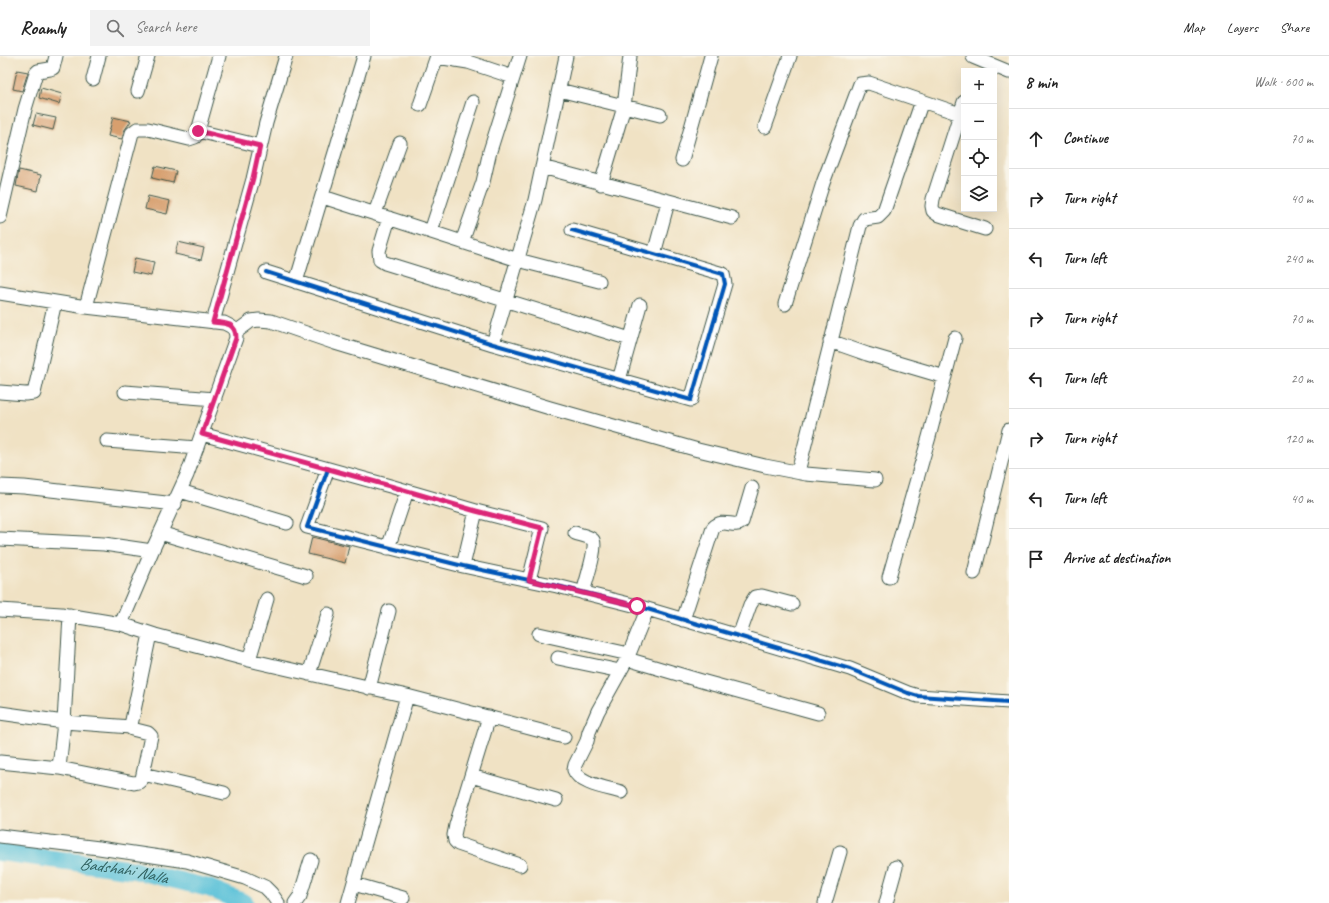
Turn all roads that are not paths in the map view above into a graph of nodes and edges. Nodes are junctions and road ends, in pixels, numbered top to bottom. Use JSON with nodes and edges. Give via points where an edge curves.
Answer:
{"nodes":[{"id":1,"x":56,"y":56,"type":"edge"},
{"id":2,"x":99,"y":56,"type":"edge"},
{"id":3,"x":148,"y":56,"type":"edge"},
{"id":4,"x":219,"y":56,"type":"edge"},
{"id":5,"x":286,"y":56,"type":"edge"},
{"id":6,"x":364,"y":56,"type":"edge"},
{"id":7,"x":437,"y":56,"type":"edge"},
{"id":8,"x":520,"y":56,"type":"edge"},
{"id":9,"x":566,"y":56,"type":"edge"},
{"id":10,"x":630,"y":56,"type":"edge"},
{"id":11,"x":711,"y":56,"type":"edge"},
{"id":12,"x":790,"y":56,"type":"edge"},
{"id":13,"x":972,"y":57,"type":"edge"},
{"id":14,"x":973,"y":68,"type":"edge"},
{"id":15,"x":1009,"y":72,"type":"edge"},
{"id":16,"x":513,"y":77,"type":"junction"},
{"id":17,"x":93,"y":79,"type":"dead end"},
{"id":18,"x":559,"y":90,"type":"junction"},
{"id":19,"x":138,"y":91,"type":"dead end"},
{"id":20,"x":922,"y":101,"type":"junction"},
{"id":21,"x":473,"y":102,"type":"dead end"},
{"id":22,"x":420,"y":105,"type":"dead end"},
{"id":23,"x":624,"y":107,"type":"junction"},
{"id":24,"x":961,"y":108,"type":"edge"},
{"id":25,"x":961,"y":111,"type":"edge"},
{"id":26,"x":660,"y":115,"type":"dead end"},
{"id":27,"x":765,"y":127,"type":"dead end"},
{"id":28,"x":198,"y":131,"type":"junction"},
{"id":29,"x":400,"y":143,"type":"dead end"},
{"id":30,"x":260,"y":146,"type":"junction"},
{"id":31,"x":682,"y":160,"type":"dead end"},
{"id":32,"x":542,"y":168,"type":"junction"},
{"id":33,"x":601,"y":184,"type":"junction"},
{"id":34,"x":323,"y":197,"type":"junction"},
{"id":35,"x":668,"y":202,"type":"junction"},
{"id":36,"x":375,"y":213,"type":"junction"},
{"id":37,"x":0,"y":217,"type":"edge"},
{"id":38,"x":390,"y":218,"type":"junction"},
{"id":39,"x":732,"y":218,"type":"dead end"},
{"id":40,"x":985,"y":229,"type":"dead end"},
{"id":41,"x":572,"y":230,"type":"dead end"},
{"id":42,"x":431,"y":232,"type":"junction"},
{"id":43,"x":462,"y":242,"type":"junction"},
{"id":44,"x":654,"y":254,"type":"junction"},
{"id":45,"x":518,"y":260,"type":"junction"},
{"id":46,"x":266,"y":272,"type":"dead end"},
{"id":47,"x":599,"y":281,"type":"dead end"},
{"id":48,"x":296,"y":282,"type":"junction"},
{"id":49,"x":0,"y":293,"type":"edge"},
{"id":50,"x":55,"y":302,"type":"junction"},
{"id":51,"x":506,"y":302,"type":"junction"},
{"id":52,"x":785,"y":304,"type":"dead end"},
{"id":53,"x":640,"y":305,"type":"dead end"},
{"id":54,"x":86,"y":306,"type":"junction"},
{"id":55,"x":213,"y":322,"type":"junction"},
{"id":56,"x":236,"y":332,"type":"junction"},
{"id":57,"x":955,"y":338,"type":"dead end"},
{"id":58,"x":630,"y":339,"type":"junction"},
{"id":59,"x":830,"y":341,"type":"junction"},
{"id":60,"x":493,"y":344,"type":"junction"},
{"id":61,"x":945,"y":377,"type":"junction"},
{"id":62,"x":619,"y":380,"type":"junction"},
{"id":63,"x":0,"y":392,"type":"edge"},
{"id":64,"x":125,"y":392,"type":"dead end"},
{"id":65,"x":215,"y":399,"type":"junction"},
{"id":66,"x":1009,"y":430,"type":"edge"},
{"id":67,"x":202,"y":434,"type":"junction"},
{"id":68,"x":107,"y":441,"type":"dead end"},
{"id":69,"x":197,"y":448,"type":"junction"},
{"id":70,"x":328,"y":469,"type":"junction"},
{"id":71,"x":798,"y":472,"type":"junction"},
{"id":72,"x":875,"y":480,"type":"dead end"},
{"id":73,"x":0,"y":486,"type":"edge"},
{"id":74,"x":752,"y":488,"type":"dead end"},
{"id":75,"x":180,"y":491,"type":"junction"},
{"id":76,"x":407,"y":491,"type":"junction"},
{"id":77,"x":175,"y":504,"type":"junction"},
{"id":78,"x":476,"y":511,"type":"junction"},
{"id":79,"x":287,"y":523,"type":"dead end"},
{"id":80,"x":160,"y":533,"type":"junction"},
{"id":81,"x":575,"y":533,"type":"dead end"},
{"id":82,"x":0,"y":539,"type":"edge"},
{"id":83,"x":388,"y":548,"type":"junction"},
{"id":84,"x":152,"y":551,"type":"junction"},
{"id":85,"x":463,"y":566,"type":"junction"},
{"id":86,"x":974,"y":573,"type":"dead end"},
{"id":87,"x":306,"y":576,"type":"dead end"},
{"id":88,"x":889,"y":577,"type":"dead end"},
{"id":89,"x":529,"y":580,"type":"junction"},
{"id":90,"x":583,"y":593,"type":"junction"},
{"id":91,"x":267,"y":599,"type":"dead end"},
{"id":92,"x":792,"y":604,"type":"dead end"},
{"id":93,"x":0,"y":610,"type":"edge"},
{"id":94,"x":647,"y":610,"type":"junction"},
{"id":95,"x":390,"y":611,"type":"dead end"},
{"id":96,"x":328,"y":614,"type":"dead end"},
{"id":97,"x":70,"y":615,"type":"junction"},
{"id":98,"x":683,"y":620,"type":"junction"},
{"id":99,"x":121,"y":624,"type":"junction"},
{"id":100,"x":150,"y":634,"type":"junction"},
{"id":101,"x":540,"y":634,"type":"dead end"},
{"id":102,"x":739,"y":636,"type":"junction"},
{"id":103,"x":628,"y":656,"type":"junction"},
{"id":104,"x":558,"y":658,"type":"dead end"},
{"id":105,"x":249,"y":660,"type":"junction"},
{"id":106,"x":620,"y":672,"type":"junction"},
{"id":107,"x":310,"y":674,"type":"junction"},
{"id":108,"x":369,"y":688,"type":"junction"},
{"id":109,"x":407,"y":696,"type":"junction"},
{"id":110,"x":1009,"y":702,"type":"edge"},
{"id":111,"x":0,"y":713,"type":"edge"},
{"id":112,"x":818,"y":713,"type":"dead end"},
{"id":113,"x":489,"y":718,"type":"junction"},
{"id":114,"x":64,"y":722,"type":"junction"},
{"id":115,"x":131,"y":727,"type":"junction"},
{"id":116,"x":564,"y":737,"type":"dead end"},
{"id":117,"x":0,"y":762,"type":"edge"},
{"id":118,"x":59,"y":768,"type":"junction"},
{"id":119,"x":143,"y":774,"type":"junction"},
{"id":120,"x":471,"y":776,"type":"junction"},
{"id":121,"x":224,"y":792,"type":"dead end"},
{"id":122,"x":621,"y":792,"type":"dead end"},
{"id":123,"x":556,"y":800,"type":"dead end"},
{"id":124,"x":0,"y":836,"type":"edge"},
{"id":125,"x":840,"y":852,"type":"dead end"},
{"id":126,"x":311,"y":860,"type":"dead end"},
{"id":127,"x":520,"y":865,"type":"dead end"},
{"id":128,"x":896,"y":867,"type":"dead end"},
{"id":129,"x":354,"y":884,"type":"junction"},
{"id":130,"x":403,"y":898,"type":"dead end"},
{"id":131,"x":278,"y":903,"type":"edge"},
{"id":132,"x":295,"y":903,"type":"edge"},
{"id":133,"x":348,"y":903,"type":"edge"},
{"id":134,"x":825,"y":903,"type":"edge"},
{"id":135,"x":886,"y":903,"type":"edge"}],
"edges":[{"from":1,"to":37,"type":"street","via":[[53,68],[38,70],[36,73]]},
{"from":2,"to":17,"type":"street"},
{"from":3,"to":19,"type":"street"},
{"from":4,"to":28,"type":"street"},
{"from":5,"to":30,"type":"street"},
{"from":6,"to":34,"type":"street"},
{"from":7,"to":16,"type":"street","via":[[468,62]]},
{"from":7,"to":22,"type":"street"},
{"from":8,"to":16,"type":"street"},
{"from":9,"to":18,"type":"street"},
{"from":10,"to":23,"type":"street"},
{"from":11,"to":31,"type":"street"},
{"from":12,"to":27,"type":"street"},
{"from":13,"to":14,"type":"street"},
{"from":13,"to":15,"type":"street"},
{"from":16,"to":43,"type":"street"},
{"from":18,"to":23,"type":"street"},
{"from":18,"to":32,"type":"street"},
{"from":20,"to":24,"type":"street"},
{"from":20,"to":52,"type":"street","via":[[868,83],[860,84],[823,183]]},
{"from":20,"to":59,"type":"street","via":[[884,211],[878,218],[864,219],[860,226]]},
{"from":21,"to":42,"type":"street"},
{"from":23,"to":26,"type":"street"},
{"from":23,"to":33,"type":"street"},
{"from":25,"to":40,"type":"street","via":[[936,188],[933,211]]},
{"from":28,"to":30,"type":"street"},
{"from":28,"to":54,"type":"street","via":[[195,137],[189,139],[148,129],[137,129],[132,133]]},
{"from":29,"to":36,"type":"street"},
{"from":30,"to":55,"type":"street"},
{"from":32,"to":33,"type":"street"},
{"from":32,"to":45,"type":"street"},
{"from":33,"to":35,"type":"street"},
{"from":34,"to":36,"type":"street"},
{"from":34,"to":48,"type":"street"},
{"from":35,"to":39,"type":"street"},
{"from":35,"to":44,"type":"street"},
{"from":36,"to":38,"type":"street"},
{"from":38,"to":42,"type":"street"},
{"from":38,"to":51,"type":"street","via":[[379,251],[380,260],[385,264]]},
{"from":41,"to":44,"type":"street"},
{"from":42,"to":43,"type":"street"},
{"from":43,"to":45,"type":"street"},
{"from":44,"to":62,"type":"street","via":[[723,274],[725,284],[691,400]]},
{"from":45,"to":47,"type":"street"},
{"from":45,"to":51,"type":"street"},
{"from":46,"to":48,"type":"street"},
{"from":48,"to":60,"type":"street"},
{"from":49,"to":50,"type":"street"},
{"from":50,"to":54,"type":"street"},
{"from":50,"to":63,"type":"street","via":[[34,393]]},
{"from":51,"to":58,"type":"street"},
{"from":51,"to":60,"type":"street"},
{"from":53,"to":58,"type":"street"},
{"from":54,"to":55,"type":"street"},
{"from":55,"to":56,"type":"street","via":[[232,326]]},
{"from":56,"to":65,"type":"street"},
{"from":56,"to":71,"type":"street","via":[[250,321],[271,321],[550,408],[721,456]]},
{"from":57,"to":61,"type":"street"},
{"from":58,"to":62,"type":"street"},
{"from":59,"to":61,"type":"street"},
{"from":59,"to":71,"type":"street"},
{"from":60,"to":62,"type":"street"},
{"from":61,"to":88,"type":"street"},
{"from":64,"to":65,"type":"street"},
{"from":65,"to":67,"type":"street"},
{"from":66,"to":86,"type":"street"},
{"from":67,"to":69,"type":"street"},
{"from":67,"to":70,"type":"street"},
{"from":68,"to":69,"type":"street"},
{"from":69,"to":75,"type":"street"},
{"from":70,"to":76,"type":"street"},
{"from":70,"to":83,"type":"street","via":[[307,528]]},
{"from":71,"to":72,"type":"street"},
{"from":73,"to":77,"type":"street"},
{"from":74,"to":98,"type":"street","via":[[742,522],[724,522],[713,528]]},
{"from":75,"to":77,"type":"street"},
{"from":75,"to":79,"type":"street"},
{"from":76,"to":78,"type":"street"},
{"from":76,"to":83,"type":"street"},
{"from":77,"to":80,"type":"street"},
{"from":78,"to":85,"type":"street"},
{"from":78,"to":89,"type":"street","via":[[542,528]]},
{"from":80,"to":84,"type":"street"},
{"from":80,"to":87,"type":"street"},
{"from":81,"to":90,"type":"street","via":[[593,540],[594,543]]},
{"from":82,"to":84,"type":"street","via":[[104,544]]},
{"from":83,"to":85,"type":"street"},
{"from":84,"to":99,"type":"street"},
{"from":85,"to":89,"type":"street"},
{"from":89,"to":90,"type":"street"},
{"from":90,"to":94,"type":"street"},
{"from":91,"to":105,"type":"street"},
{"from":92,"to":102,"type":"street","via":[[762,596],[755,597]]},
{"from":93,"to":97,"type":"street"},
{"from":94,"to":98,"type":"street"},
{"from":94,"to":103,"type":"street"},
{"from":95,"to":108,"type":"street"},
{"from":96,"to":107,"type":"street"},
{"from":97,"to":99,"type":"street"},
{"from":97,"to":114,"type":"street"},
{"from":98,"to":102,"type":"street"},
{"from":99,"to":100,"type":"street"},
{"from":100,"to":105,"type":"street"},
{"from":100,"to":115,"type":"street"},
{"from":101,"to":103,"type":"street"},
{"from":102,"to":110,"type":"street","via":[[850,669],[914,694]]},
{"from":103,"to":106,"type":"street"},
{"from":103,"to":112,"type":"street","via":[[698,680]]},
{"from":104,"to":106,"type":"street"},
{"from":105,"to":107,"type":"street"},
{"from":106,"to":122,"type":"street","via":[[600,706],[574,770],[578,778]]},
{"from":107,"to":108,"type":"street"},
{"from":108,"to":109,"type":"street"},
{"from":109,"to":113,"type":"street"},
{"from":109,"to":129,"type":"street"},
{"from":111,"to":114,"type":"street"},
{"from":113,"to":116,"type":"street"},
{"from":113,"to":120,"type":"street"},
{"from":114,"to":115,"type":"street"},
{"from":114,"to":118,"type":"street"},
{"from":115,"to":119,"type":"street","via":[[151,736]]},
{"from":117,"to":118,"type":"street"},
{"from":118,"to":119,"type":"street","via":[[134,783],[142,780]]},
{"from":119,"to":121,"type":"street"},
{"from":120,"to":123,"type":"street"},
{"from":120,"to":127,"type":"street","via":[[456,825],[455,841]]},
{"from":124,"to":131,"type":"street","via":[[186,861],[245,878],[265,887]]},
{"from":125,"to":134,"type":"street"},
{"from":126,"to":132,"type":"street","via":[[300,896]]},
{"from":128,"to":135,"type":"street"},
{"from":129,"to":130,"type":"street"},
{"from":129,"to":133,"type":"street"}]}
